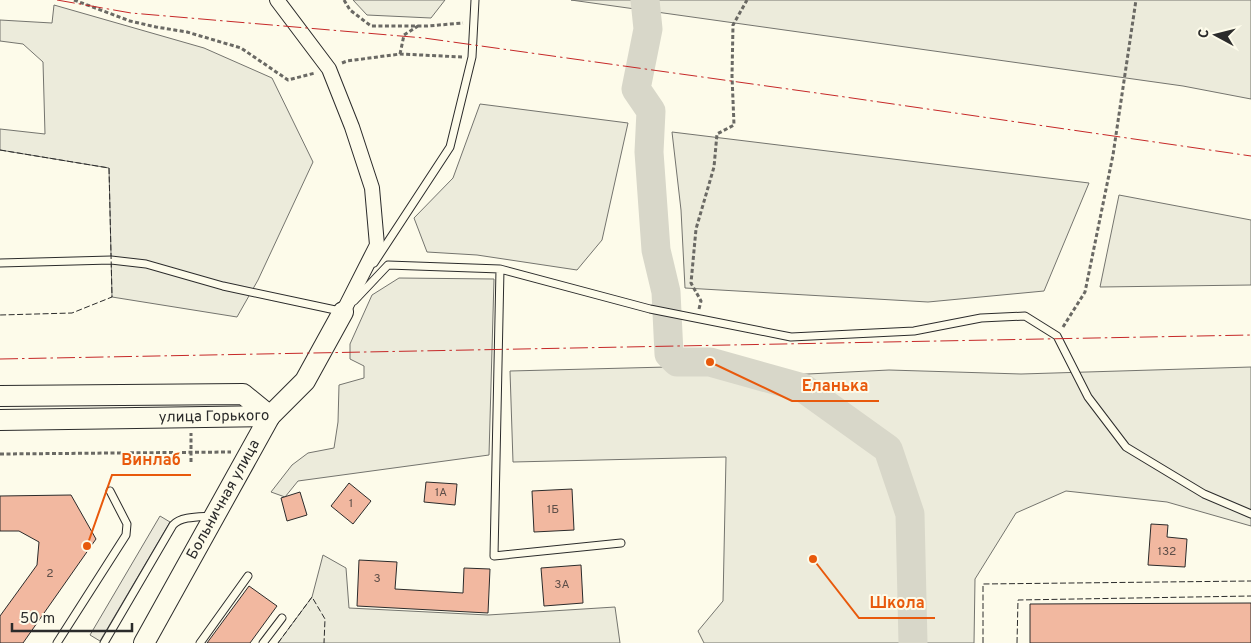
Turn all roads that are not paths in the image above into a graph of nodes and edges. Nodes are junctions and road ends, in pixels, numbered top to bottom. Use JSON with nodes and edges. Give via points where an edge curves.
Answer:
{"nodes":[{"id":1,"x":276,"y":0,"type":"edge"},
{"id":2,"x":475,"y":0,"type":"edge"},
{"id":3,"x":0,"y":262,"type":"edge"},
{"id":4,"x":500,"y":270,"type":"junction"},
{"id":5,"x":343,"y":312,"type":"junction"},
{"id":6,"x":0,"y":396,"type":"edge"},
{"id":7,"x":270,"y":416,"type":"junction"},
{"id":8,"x":0,"y":420,"type":"edge"},
{"id":9,"x":110,"y":490,"type":"dead end"},
{"id":10,"x":1251,"y":514,"type":"edge"},
{"id":11,"x":215,"y":515,"type":"junction"},
{"id":12,"x":621,"y":543,"type":"dead end"},
{"id":13,"x":248,"y":576,"type":"dead end"},
{"id":14,"x":282,"y":618,"type":"dead end"},
{"id":15,"x":57,"y":643,"type":"edge"},
{"id":16,"x":104,"y":643,"type":"edge"},
{"id":17,"x":144,"y":643,"type":"edge"},
{"id":18,"x":200,"y":643,"type":"edge"},
{"id":19,"x":263,"y":643,"type":"edge"}],
"edges":[{"from":1,"to":5,"type":"street","via":[[329,69],[372,188],[377,245]]},
{"from":2,"to":5,"type":"lane","via":[[472,57],[450,147]]},
{"from":3,"to":5,"type":"lane","via":[[111,260],[146,264],[223,286]]},
{"from":4,"to":5,"type":"lane","via":[[388,265]]},
{"from":4,"to":10,"type":"lane","via":[[650,309],[791,337],[914,331],[981,318],[1026,316],[1057,336],[1088,397],[1126,447],[1204,494]]},
{"from":4,"to":12,"type":"lane","via":[[494,556]]},
{"from":5,"to":7,"type":"main road","name":"Больничная улица","via":[[305,381]]},
{"from":6,"to":7,"type":"main road","name":"улица Горького","via":[[243,394]]},
{"from":7,"to":8,"type":"main road","name":"улица Горького"},
{"from":7,"to":11,"type":"main road","name":"Больничная улица"},
{"from":9,"to":15,"type":"lane","via":[[128,530]]},
{"from":11,"to":16,"type":"lane","via":[[182,519],[173,525]]},
{"from":11,"to":17,"type":"main road","name":"Больничная улица"},
{"from":13,"to":18,"type":"lane"},
{"from":14,"to":19,"type":"lane"}]}
